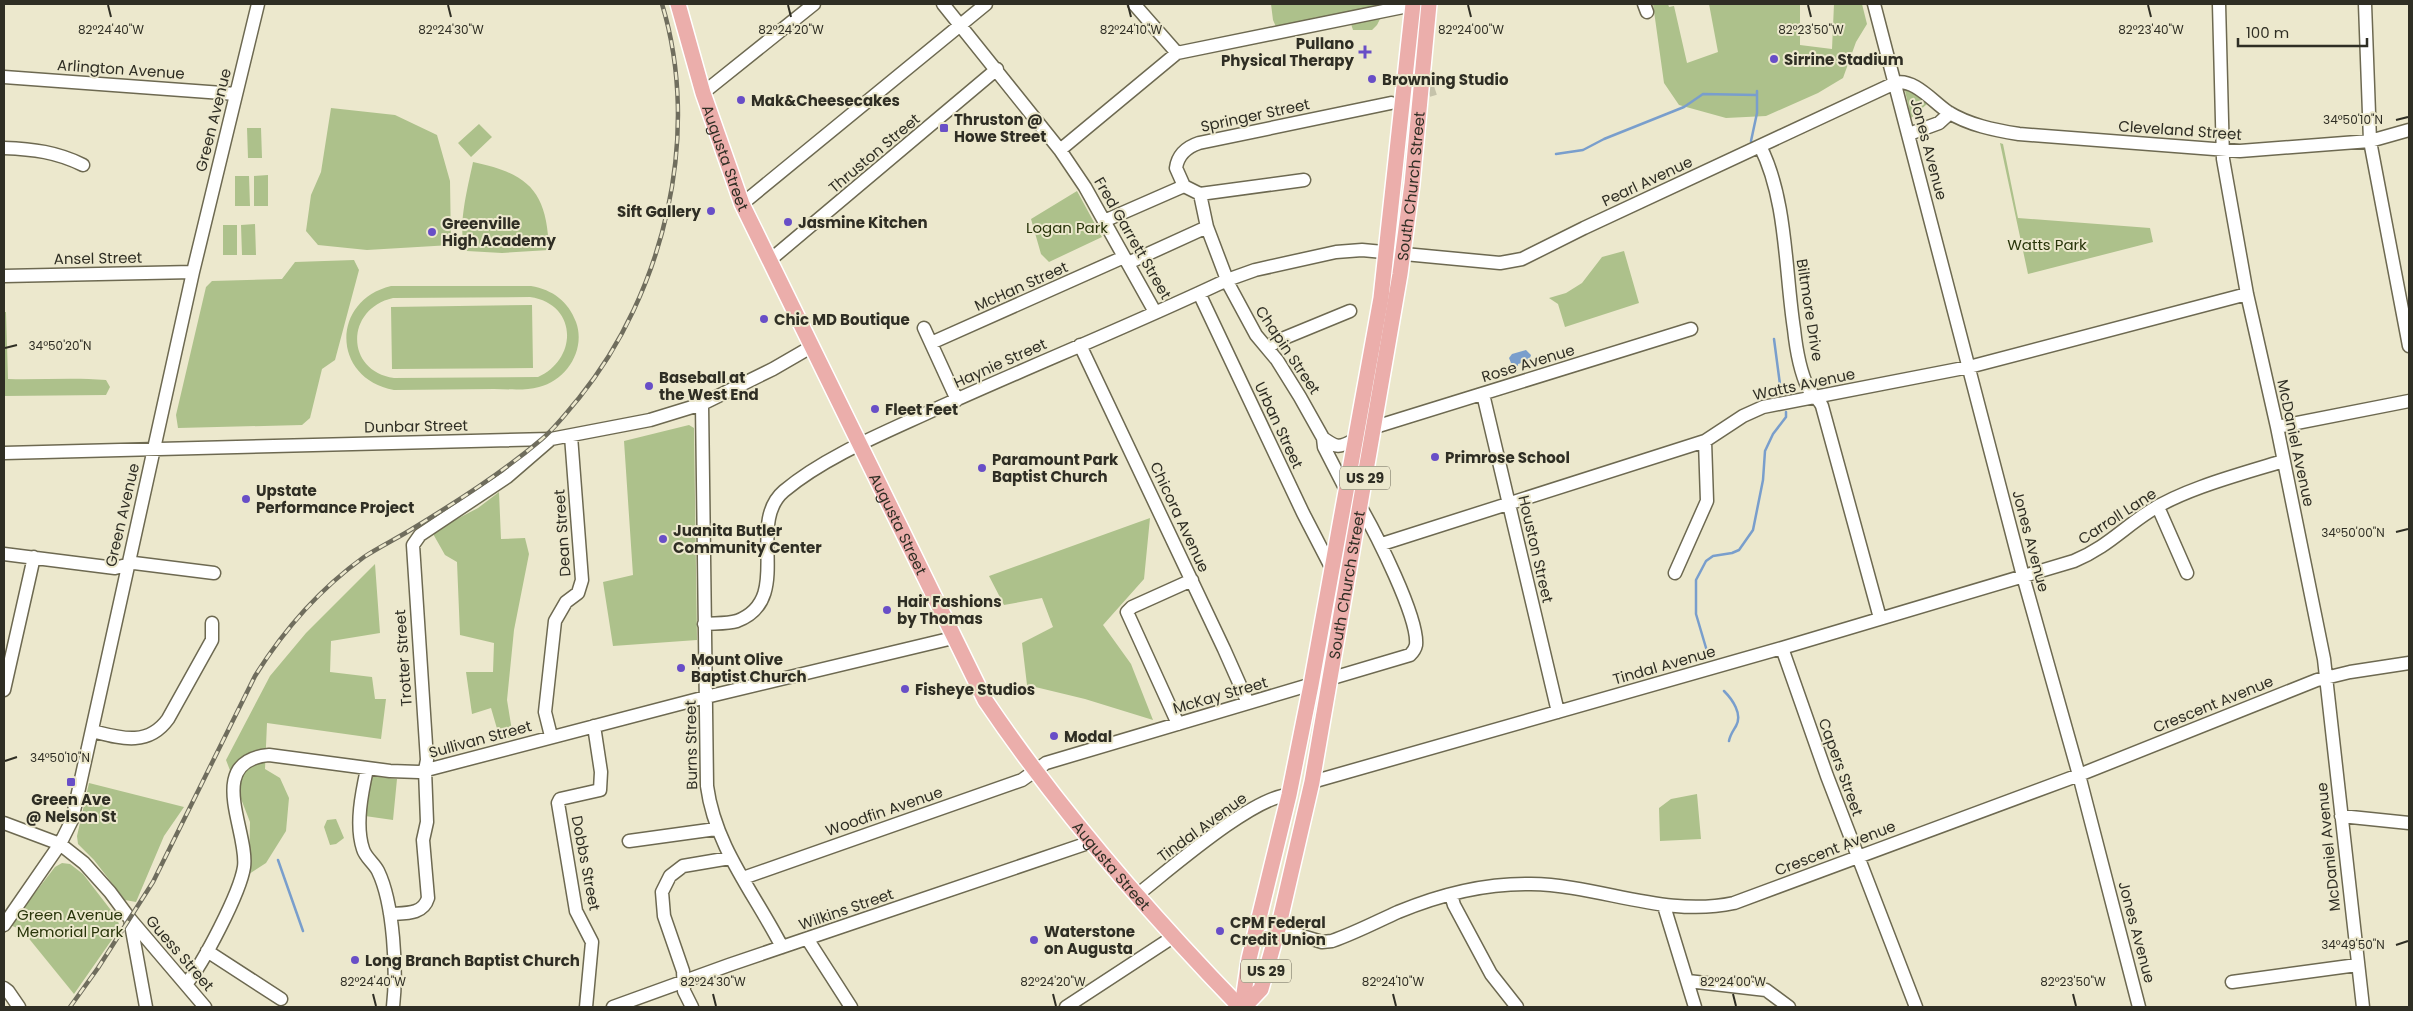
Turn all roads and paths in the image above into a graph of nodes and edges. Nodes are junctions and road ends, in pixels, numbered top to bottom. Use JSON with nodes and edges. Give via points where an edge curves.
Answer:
{"nodes":[{"id":1,"x":258,"y":4,"type":"edge"},
{"id":2,"x":678,"y":4,"type":"edge"},
{"id":3,"x":814,"y":4,"type":"edge"},
{"id":4,"x":943,"y":4,"type":"edge"},
{"id":5,"x":986,"y":4,"type":"edge"},
{"id":6,"x":1134,"y":4,"type":"edge"},
{"id":7,"x":1413,"y":4,"type":"edge"},
{"id":8,"x":1429,"y":4,"type":"edge"},
{"id":9,"x":1874,"y":4,"type":"edge"},
{"id":10,"x":2220,"y":4,"type":"edge"},
{"id":11,"x":2365,"y":4,"type":"edge"},
{"id":12,"x":960,"y":25,"type":"junction"},
{"id":13,"x":1177,"y":53,"type":"junction"},
{"id":14,"x":997,"y":69,"type":"junction"},
{"id":15,"x":4,"y":77,"type":"edge"},
{"id":16,"x":1895,"y":83,"type":"junction"},
{"id":17,"x":703,"y":93,"type":"junction"},
{"id":18,"x":236,"y":94,"type":"junction"},
{"id":19,"x":1391,"y":103,"type":"tunnel mouth"},
{"id":20,"x":1950,"y":113,"type":"junction"},
{"id":21,"x":2409,"y":130,"type":"edge"},
{"id":22,"x":1909,"y":134,"type":"junction"},
{"id":23,"x":2370,"y":140,"type":"junction"},
{"id":24,"x":1760,"y":146,"type":"junction"},
{"id":25,"x":4,"y":148,"type":"edge"},
{"id":26,"x":1060,"y":150,"type":"junction"},
{"id":27,"x":2223,"y":151,"type":"junction"},
{"id":28,"x":83,"y":165,"type":"dead end"},
{"id":29,"x":1304,"y":180,"type":"dead end"},
{"id":30,"x":1184,"y":186,"type":"junction"},
{"id":31,"x":1200,"y":194,"type":"junction"},
{"id":32,"x":742,"y":204,"type":"junction"},
{"id":33,"x":1104,"y":221,"type":"junction"},
{"id":34,"x":1207,"y":228,"type":"junction"},
{"id":35,"x":1386,"y":253,"type":"junction"},
{"id":36,"x":1403,"y":255,"type":"junction"},
{"id":37,"x":770,"y":260,"type":"junction"},
{"id":38,"x":1126,"y":260,"type":"junction"},
{"id":39,"x":193,"y":272,"type":"junction"},
{"id":40,"x":4,"y":276,"type":"edge"},
{"id":41,"x":1227,"y":280,"type":"junction"},
{"id":42,"x":1199,"y":293,"type":"junction"},
{"id":43,"x":2248,"y":294,"type":"junction"},
{"id":44,"x":1350,"y":311,"type":"dead end"},
{"id":45,"x":1156,"y":312,"type":"junction"},
{"id":46,"x":924,"y":328,"type":"dead end"},
{"id":47,"x":1691,"y":329,"type":"dead end"},
{"id":48,"x":931,"y":343,"type":"junction"},
{"id":49,"x":1080,"y":345,"type":"junction"},
{"id":50,"x":2409,"y":346,"type":"edge"},
{"id":51,"x":811,"y":347,"type":"junction"},
{"id":52,"x":1267,"y":348,"type":"junction"},
{"id":53,"x":1969,"y":367,"type":"junction"},
{"id":54,"x":1483,"y":394,"type":"junction"},
{"id":55,"x":1815,"y":397,"type":"junction"},
{"id":56,"x":958,"y":400,"type":"junction"},
{"id":57,"x":2409,"y":402,"type":"edge"},
{"id":58,"x":702,"y":404,"type":"junction"},
{"id":59,"x":1375,"y":427,"type":"junction"},
{"id":60,"x":2277,"y":427,"type":"junction"},
{"id":61,"x":570,"y":436,"type":"junction"},
{"id":62,"x":1323,"y":438,"type":"junction"},
{"id":63,"x":551,"y":439,"type":"junction"},
{"id":64,"x":1354,"y":440,"type":"junction"},
{"id":65,"x":1705,"y":441,"type":"junction"},
{"id":66,"x":859,"y":444,"type":"junction"},
{"id":67,"x":154,"y":448,"type":"junction"},
{"id":68,"x":4,"y":453,"type":"edge"},
{"id":69,"x":2284,"y":461,"type":"junction"},
{"id":70,"x":1345,"y":488,"type":"junction"},
{"id":71,"x":1508,"y":503,"type":"junction"},
{"id":72,"x":1360,"y":506,"type":"junction"},
{"id":73,"x":2158,"y":507,"type":"junction"},
{"id":74,"x":1382,"y":544,"type":"junction"},
{"id":75,"x":4,"y":554,"type":"edge"},
{"id":76,"x":34,"y":557,"type":"junction"},
{"id":77,"x":127,"y":565,"type":"junction"},
{"id":78,"x":1332,"y":569,"type":"junction"},
{"id":79,"x":2187,"y":572,"type":"dead end"},
{"id":80,"x":214,"y":573,"type":"dead end"},
{"id":81,"x":1674,"y":573,"type":"dead end"},
{"id":82,"x":2023,"y":576,"type":"junction"},
{"id":83,"x":1192,"y":580,"type":"junction"},
{"id":84,"x":1880,"y":618,"type":"junction"},
{"id":85,"x":212,"y":623,"type":"dead end"},
{"id":86,"x":704,"y":624,"type":"junction"},
{"id":87,"x":953,"y":638,"type":"junction"},
{"id":88,"x":1782,"y":648,"type":"junction"},
{"id":89,"x":2409,"y":663,"type":"edge"},
{"id":90,"x":2326,"y":678,"type":"junction"},
{"id":91,"x":1330,"y":679,"type":"junction"},
{"id":92,"x":1311,"y":685,"type":"junction"},
{"id":93,"x":4,"y":690,"type":"edge"},
{"id":94,"x":706,"y":698,"type":"junction"},
{"id":95,"x":1248,"y":703,"type":"junction"},
{"id":96,"x":1558,"y":712,"type":"junction"},
{"id":97,"x":1178,"y":724,"type":"junction"},
{"id":98,"x":594,"y":726,"type":"junction"},
{"id":99,"x":92,"y":731,"type":"junction"},
{"id":100,"x":552,"y":736,"type":"junction"},
{"id":101,"x":367,"y":769,"type":"junction"},
{"id":102,"x":425,"y":770,"type":"junction"},
{"id":103,"x":1034,"y":770,"type":"junction"},
{"id":104,"x":2079,"y":775,"type":"junction"},
{"id":105,"x":1312,"y":782,"type":"junction"},
{"id":106,"x":1289,"y":795,"type":"junction"},
{"id":107,"x":2341,"y":816,"type":"junction"},
{"id":108,"x":4,"y":823,"type":"edge"},
{"id":109,"x":2409,"y":823,"type":"edge"},
{"id":110,"x":716,"y":829,"type":"junction"},
{"id":111,"x":629,"y":841,"type":"dead end"},
{"id":112,"x":1090,"y":842,"type":"junction"},
{"id":113,"x":60,"y":844,"type":"junction"},
{"id":114,"x":1857,"y":857,"type":"junction"},
{"id":115,"x":730,"y":858,"type":"junction"},
{"id":116,"x":743,"y":878,"type":"junction"},
{"id":117,"x":1451,"y":894,"type":"junction"},
{"id":118,"x":1137,"y":895,"type":"junction"},
{"id":119,"x":1664,"y":906,"type":"junction"},
{"id":120,"x":390,"y":914,"type":"junction"},
{"id":121,"x":130,"y":919,"type":"junction"},
{"id":122,"x":1260,"y":923,"type":"junction"},
{"id":123,"x":4,"y":925,"type":"edge"},
{"id":124,"x":1278,"y":928,"type":"junction"},
{"id":125,"x":1173,"y":937,"type":"junction"},
{"id":126,"x":808,"y":940,"type":"junction"},
{"id":127,"x":782,"y":947,"type":"junction"},
{"id":128,"x":207,"y":951,"type":"junction"},
{"id":129,"x":2357,"y":965,"type":"junction"},
{"id":130,"x":1688,"y":981,"type":"junction"},
{"id":131,"x":2232,"y":982,"type":"dead end"},
{"id":132,"x":683,"y":983,"type":"junction"},
{"id":133,"x":186,"y":984,"type":"junction"},
{"id":134,"x":4,"y":988,"type":"edge"},
{"id":135,"x":282,"y":999,"type":"dead end"},
{"id":136,"x":628,"y":1005,"type":"edge"},
{"id":137,"x":19,"y":1007,"type":"edge"},
{"id":138,"x":146,"y":1007,"type":"edge"},
{"id":139,"x":205,"y":1007,"type":"edge"},
{"id":140,"x":393,"y":1007,"type":"edge"},
{"id":141,"x":586,"y":1007,"type":"edge"},
{"id":142,"x":613,"y":1007,"type":"edge"},
{"id":143,"x":692,"y":1007,"type":"edge"},
{"id":144,"x":851,"y":1007,"type":"edge"},
{"id":145,"x":1066,"y":1007,"type":"edge"},
{"id":146,"x":1242,"y":1007,"type":"edge"},
{"id":147,"x":1517,"y":1007,"type":"edge"},
{"id":148,"x":1695,"y":1007,"type":"edge"},
{"id":149,"x":1789,"y":1007,"type":"edge"},
{"id":150,"x":1916,"y":1007,"type":"edge"},
{"id":151,"x":2139,"y":1007,"type":"edge"},
{"id":152,"x":2363,"y":1007,"type":"edge"}],
"edges":[{"from":1,"to":18,"type":"street","name":"Green Avenue"},
{"from":2,"to":17,"type":"main road","name":"Augusta Street"},
{"from":3,"to":17,"type":"street"},
{"from":4,"to":12,"type":"street","name":"Fred Garrett Street"},
{"from":5,"to":12,"type":"street"},
{"from":6,"to":13,"type":"street"},
{"from":7,"to":13,"type":"street"},
{"from":7,"to":35,"type":"main road","name":"South Church Street","number":"US 29"},
{"from":8,"to":36,"type":"main road","name":"South Church Street","number":"US 29"},
{"from":9,"to":16,"type":"street"},
{"from":10,"to":27,"type":"street","name":"McDaniel Avenue"},
{"from":11,"to":23,"type":"street"},
{"from":12,"to":14,"type":"street","name":"Fred Garrett Street"},
{"from":12,"to":32,"type":"street"},
{"from":13,"to":26,"type":"street"},
{"from":14,"to":26,"type":"street","name":"Fred Garrett Street"},
{"from":14,"to":37,"type":"street","name":"Thruston Street"},
{"from":15,"to":18,"type":"street","name":"Arlington Avenue"},
{"from":16,"to":20,"type":"street","name":"Cleveland Street","via":[[1909,83]]},
{"from":16,"to":22,"type":"street","name":"Jones Avenue"},
{"from":16,"to":24,"type":"street","name":"Pearl Avenue"},
{"from":17,"to":32,"type":"main road","name":"Augusta Street"},
{"from":18,"to":39,"type":"street","name":"Green Avenue"},
{"from":19,"to":30,"type":"street","name":"Springer Street","via":[[1190,146],[1182,153],[1176,168]]},
{"from":20,"to":22,"type":"street","via":[[1940,123]]},
{"from":20,"to":27,"type":"street","name":"Cleveland Street","via":[[1974,124],[2019,134]]},
{"from":21,"to":23,"type":"street","name":"Cleveland Street"},
{"from":22,"to":53,"type":"street","name":"Jones Avenue"},
{"from":23,"to":27,"type":"street","name":"Cleveland Street"},
{"from":23,"to":50,"type":"street"},
{"from":24,"to":36,"type":"street","name":"Pearl Avenue","via":[[1511,263]]},
{"from":24,"to":55,"type":"street","name":"Biltmore Drive","via":[[1770,168],[1777,197],[1797,349],[1808,389]]},
{"from":25,"to":28,"type":"street","via":[[52,152]]},
{"from":26,"to":33,"type":"street","name":"Fred Garrett Street"},
{"from":27,"to":43,"type":"street","name":"McDaniel Avenue"},
{"from":29,"to":31,"type":"street"},
{"from":30,"to":31,"type":"street"},
{"from":30,"to":33,"type":"street"},
{"from":31,"to":34,"type":"street"},
{"from":32,"to":37,"type":"main road","name":"Augusta Street"},
{"from":33,"to":38,"type":"street","name":"Fred Garrett Street"},
{"from":34,"to":38,"type":"street","name":"McHan Street"},
{"from":34,"to":41,"type":"street"},
{"from":35,"to":36,"type":"street","name":"Fred Garrett Street"},
{"from":35,"to":41,"type":"street","name":"Fred Garrett Street","via":[[1362,250],[1336,252],[1255,270]]},
{"from":35,"to":64,"type":"main road","name":"South Church Street","number":"US 29"},
{"from":36,"to":59,"type":"main road","name":"South Church Street","number":"US 29"},
{"from":37,"to":51,"type":"main road","name":"Augusta Street"},
{"from":38,"to":45,"type":"street","name":"Fred Garrett Street"},
{"from":38,"to":48,"type":"street","name":"McHan Street"},
{"from":39,"to":40,"type":"street","name":"Ansel Street"},
{"from":39,"to":67,"type":"street","name":"Green Avenue"},
{"from":41,"to":42,"type":"street","name":"Fred Garrett Street"},
{"from":41,"to":52,"type":"street","name":"Chapin Street","via":[[1256,335]]},
{"from":42,"to":45,"type":"street","name":"Fred Garrett Street"},
{"from":42,"to":78,"type":"street","name":"Urban Street"},
{"from":43,"to":53,"type":"street","name":"Watts Avenue"},
{"from":43,"to":60,"type":"street","name":"McDaniel Avenue"},
{"from":44,"to":52,"type":"street"},
{"from":45,"to":49,"type":"street","name":"Haynie Street"},
{"from":46,"to":48,"type":"street"},
{"from":47,"to":54,"type":"street","name":"Rose Avenue"},
{"from":48,"to":56,"type":"street"},
{"from":49,"to":56,"type":"street","name":"Haynie Street"},
{"from":49,"to":83,"type":"street","name":"Chicora Avenue"},
{"from":51,"to":58,"type":"street","name":"Dunbar Street"},
{"from":51,"to":66,"type":"main road","name":"Augusta Street"},
{"from":52,"to":62,"type":"street","name":"Chapin Street"},
{"from":53,"to":55,"type":"street","name":"Watts Avenue"},
{"from":53,"to":82,"type":"street","name":"Jones Avenue"},
{"from":54,"to":59,"type":"street","name":"Rose Avenue"},
{"from":54,"to":71,"type":"street","name":"Houston Street"},
{"from":55,"to":65,"type":"street","name":"Watts Avenue","via":[[1753,411]]},
{"from":55,"to":84,"type":"street","name":"Biltmore Drive","via":[[1822,406]]},
{"from":56,"to":66,"type":"street","name":"Haynie Street"},
{"from":57,"to":60,"type":"street"},
{"from":58,"to":61,"type":"street","name":"Dunbar Street","via":[[650,420]]},
{"from":58,"to":86,"type":"street","name":"Burns Street"},
{"from":59,"to":72,"type":"main road","name":"South Church Street","number":"US 29"},
{"from":60,"to":69,"type":"street","name":"McDaniel Avenue"},
{"from":61,"to":63,"type":"street","name":"Dunbar Street"},
{"from":61,"to":100,"type":"street","name":"Dean Street","via":[[582,580],[578,593],[566,602],[555,621],[545,712]]},
{"from":62,"to":64,"type":"street","via":[[1334,446],[1343,446]]},
{"from":62,"to":70,"type":"street","name":"Chapin Street","via":[[1324,447]]},
{"from":63,"to":67,"type":"street","name":"Dunbar Street"},
{"from":63,"to":102,"type":"street","name":"Trotter Street","via":[[507,477],[420,535],[413,545],[427,760]]},
{"from":64,"to":70,"type":"main road","name":"South Church Street","number":"US 29"},
{"from":65,"to":71,"type":"street","name":"Watts Avenue"},
{"from":65,"to":81,"type":"street","via":[[1707,501]]},
{"from":66,"to":86,"type":"street","name":"Haynie Street","via":[[785,490],[774,503],[768,519],[766,590],[753,611],[736,621]]},
{"from":66,"to":87,"type":"main road","name":"Augusta Street"},
{"from":67,"to":68,"type":"street","name":"Dunbar Street"},
{"from":67,"to":77,"type":"street","name":"Green Avenue"},
{"from":69,"to":73,"type":"street","name":"Carroll Lane","via":[[2209,485]]},
{"from":69,"to":90,"type":"street","name":"McDaniel Avenue"},
{"from":70,"to":78,"type":"main road","name":"South Church Street","number":"US 29"},
{"from":71,"to":74,"type":"street","name":"Watts Avenue"},
{"from":71,"to":96,"type":"street","name":"Houston Street"},
{"from":72,"to":74,"type":"street"},
{"from":72,"to":91,"type":"main road","name":"South Church Street","number":"US 29"},
{"from":73,"to":79,"type":"street"},
{"from":73,"to":82,"type":"street","name":"Carroll Lane","via":[[2092,554]]},
{"from":74,"to":91,"type":"street","name":"McKay Street","via":[[1409,615],[1416,641],[1414,650],[1404,658]]},
{"from":75,"to":76,"type":"street"},
{"from":76,"to":77,"type":"street","via":[[115,568]]},
{"from":76,"to":93,"type":"street"},
{"from":77,"to":80,"type":"street"},
{"from":77,"to":99,"type":"street","name":"Green Avenue"},
{"from":78,"to":92,"type":"main road","name":"South Church Street","number":"US 29"},
{"from":82,"to":84,"type":"street","name":"Tindal Avenue"},
{"from":82,"to":104,"type":"street","name":"Jones Avenue"},
{"from":83,"to":95,"type":"street","name":"Chicora Avenue"},
{"from":83,"to":97,"type":"street","via":[[1127,612]]},
{"from":84,"to":88,"type":"street","name":"Tindal Avenue"},
{"from":85,"to":99,"type":"street","via":[[212,640],[168,719],[158,730],[135,740]]},
{"from":86,"to":94,"type":"street","name":"Burns Street"},
{"from":87,"to":94,"type":"street","name":"Sullivan Street"},
{"from":87,"to":103,"type":"main road","name":"Augusta Street","via":[[985,700]]},
{"from":88,"to":96,"type":"street","name":"Tindal Avenue"},
{"from":88,"to":114,"type":"street","name":"Capers Street"},
{"from":89,"to":90,"type":"street","name":"Crescent Avenue"},
{"from":90,"to":104,"type":"street","name":"Crescent Avenue"},
{"from":90,"to":107,"type":"street","name":"McDaniel Avenue"},
{"from":91,"to":92,"type":"street","name":"McKay Street"},
{"from":91,"to":105,"type":"main road","name":"South Church Street","number":"US 29"},
{"from":92,"to":95,"type":"street","name":"McKay Street"},
{"from":92,"to":106,"type":"main road","name":"South Church Street","number":"US 29"},
{"from":94,"to":98,"type":"street","name":"Sullivan Street"},
{"from":94,"to":110,"type":"street","name":"Burns Street","via":[[707,786]]},
{"from":95,"to":97,"type":"street","name":"McKay Street"},
{"from":96,"to":105,"type":"street","name":"Tindal Avenue"},
{"from":97,"to":103,"type":"street","name":"McKay Street","via":[[1046,763]]},
{"from":98,"to":100,"type":"street","name":"Sullivan Street"},
{"from":98,"to":141,"type":"street","name":"Dobbs Street","via":[[601,772],[600,790],[560,799],[558,803],[576,911],[592,942]]},
{"from":99,"to":113,"type":"street","name":"Green Avenue","via":[[72,820]]},
{"from":100,"to":102,"type":"street","name":"Sullivan Street"},
{"from":101,"to":102,"type":"street","name":"Sullivan Street","via":[[408,773]]},
{"from":101,"to":120,"type":"street","via":[[360,816],[363,850],[378,871]]},
{"from":101,"to":128,"type":"street","name":"Sullivan Street","via":[[269,755],[258,756],[242,767],[233,784],[232,796],[244,866],[241,880]]},
{"from":102,"to":120,"type":"street","name":"Trotter Street","via":[[427,822],[423,840],[427,903],[418,911]]},
{"from":103,"to":112,"type":"main road","name":"Augusta Street"},
{"from":103,"to":116,"type":"street","name":"Woodfin Avenue","via":[[1022,780]]},
{"from":104,"to":114,"type":"street","name":"Crescent Avenue"},
{"from":104,"to":151,"type":"street","name":"Jones Avenue"},
{"from":105,"to":124,"type":"main road","name":"South Church Street","number":"US 29"},
{"from":106,"to":118,"type":"street","name":"Tindal Avenue","via":[[1282,795],[1237,819]]},
{"from":106,"to":122,"type":"main road","name":"South Church Street","number":"US 29"},
{"from":107,"to":109,"type":"street"},
{"from":107,"to":129,"type":"street","name":"McDaniel Avenue"},
{"from":108,"to":113,"type":"street"},
{"from":110,"to":111,"type":"street"},
{"from":110,"to":115,"type":"street","name":"Burns Street"},
{"from":112,"to":118,"type":"main road","name":"Augusta Street"},
{"from":112,"to":126,"type":"street","name":"Wilkins Street"},
{"from":113,"to":121,"type":"street","via":[[84,863]]},
{"from":113,"to":123,"type":"street","name":"Green Avenue"},
{"from":114,"to":119,"type":"street","name":"Crescent Avenue","via":[[1734,903],[1698,908]]},
{"from":114,"to":150,"type":"street","name":"Capers Street"},
{"from":115,"to":116,"type":"street","name":"Burns Street"},
{"from":115,"to":132,"type":"street","via":[[683,866],[665,884],[662,908],[683,971]]},
{"from":116,"to":127,"type":"street","name":"Burns Street"},
{"from":117,"to":119,"type":"street","name":"Crescent Avenue","via":[[1531,884]]},
{"from":117,"to":124,"type":"street","name":"Crescent Avenue","via":[[1332,941],[1322,942]]},
{"from":117,"to":147,"type":"street","via":[[1491,974]]},
{"from":118,"to":125,"type":"main road","name":"Augusta Street"},
{"from":119,"to":130,"type":"street"},
{"from":120,"to":140,"type":"street"},
{"from":121,"to":133,"type":"street","name":"Guess Street"},
{"from":121,"to":138,"type":"street"},
{"from":122,"to":124,"type":"street","name":"Crescent Avenue"},
{"from":122,"to":146,"type":"main road","name":"South Church Street","number":"US 29","via":[[1249,960]]},
{"from":124,"to":146,"type":"main road","name":"South Church Street","number":"US 29","via":[[1261,989]]},
{"from":125,"to":145,"type":"street"},
{"from":125,"to":146,"type":"main road","name":"Augusta Street"},
{"from":126,"to":127,"type":"street","name":"Wilkins Street"},
{"from":126,"to":144,"type":"street"},
{"from":127,"to":132,"type":"street","name":"Wilkins Street"},
{"from":128,"to":133,"type":"street","name":"Sullivan Street"},
{"from":128,"to":135,"type":"street"},
{"from":129,"to":131,"type":"street"},
{"from":129,"to":152,"type":"street","name":"McDaniel Avenue"},
{"from":130,"to":148,"type":"street"},
{"from":130,"to":149,"type":"street","via":[[1766,990]]},
{"from":132,"to":136,"type":"street","name":"Wilkins Street"},
{"from":132,"to":143,"type":"street"},
{"from":133,"to":139,"type":"street","name":"Guess Street"},
{"from":134,"to":137,"type":"street"},
{"from":136,"to":142,"type":"street","name":"Wilkins Street"}]}
